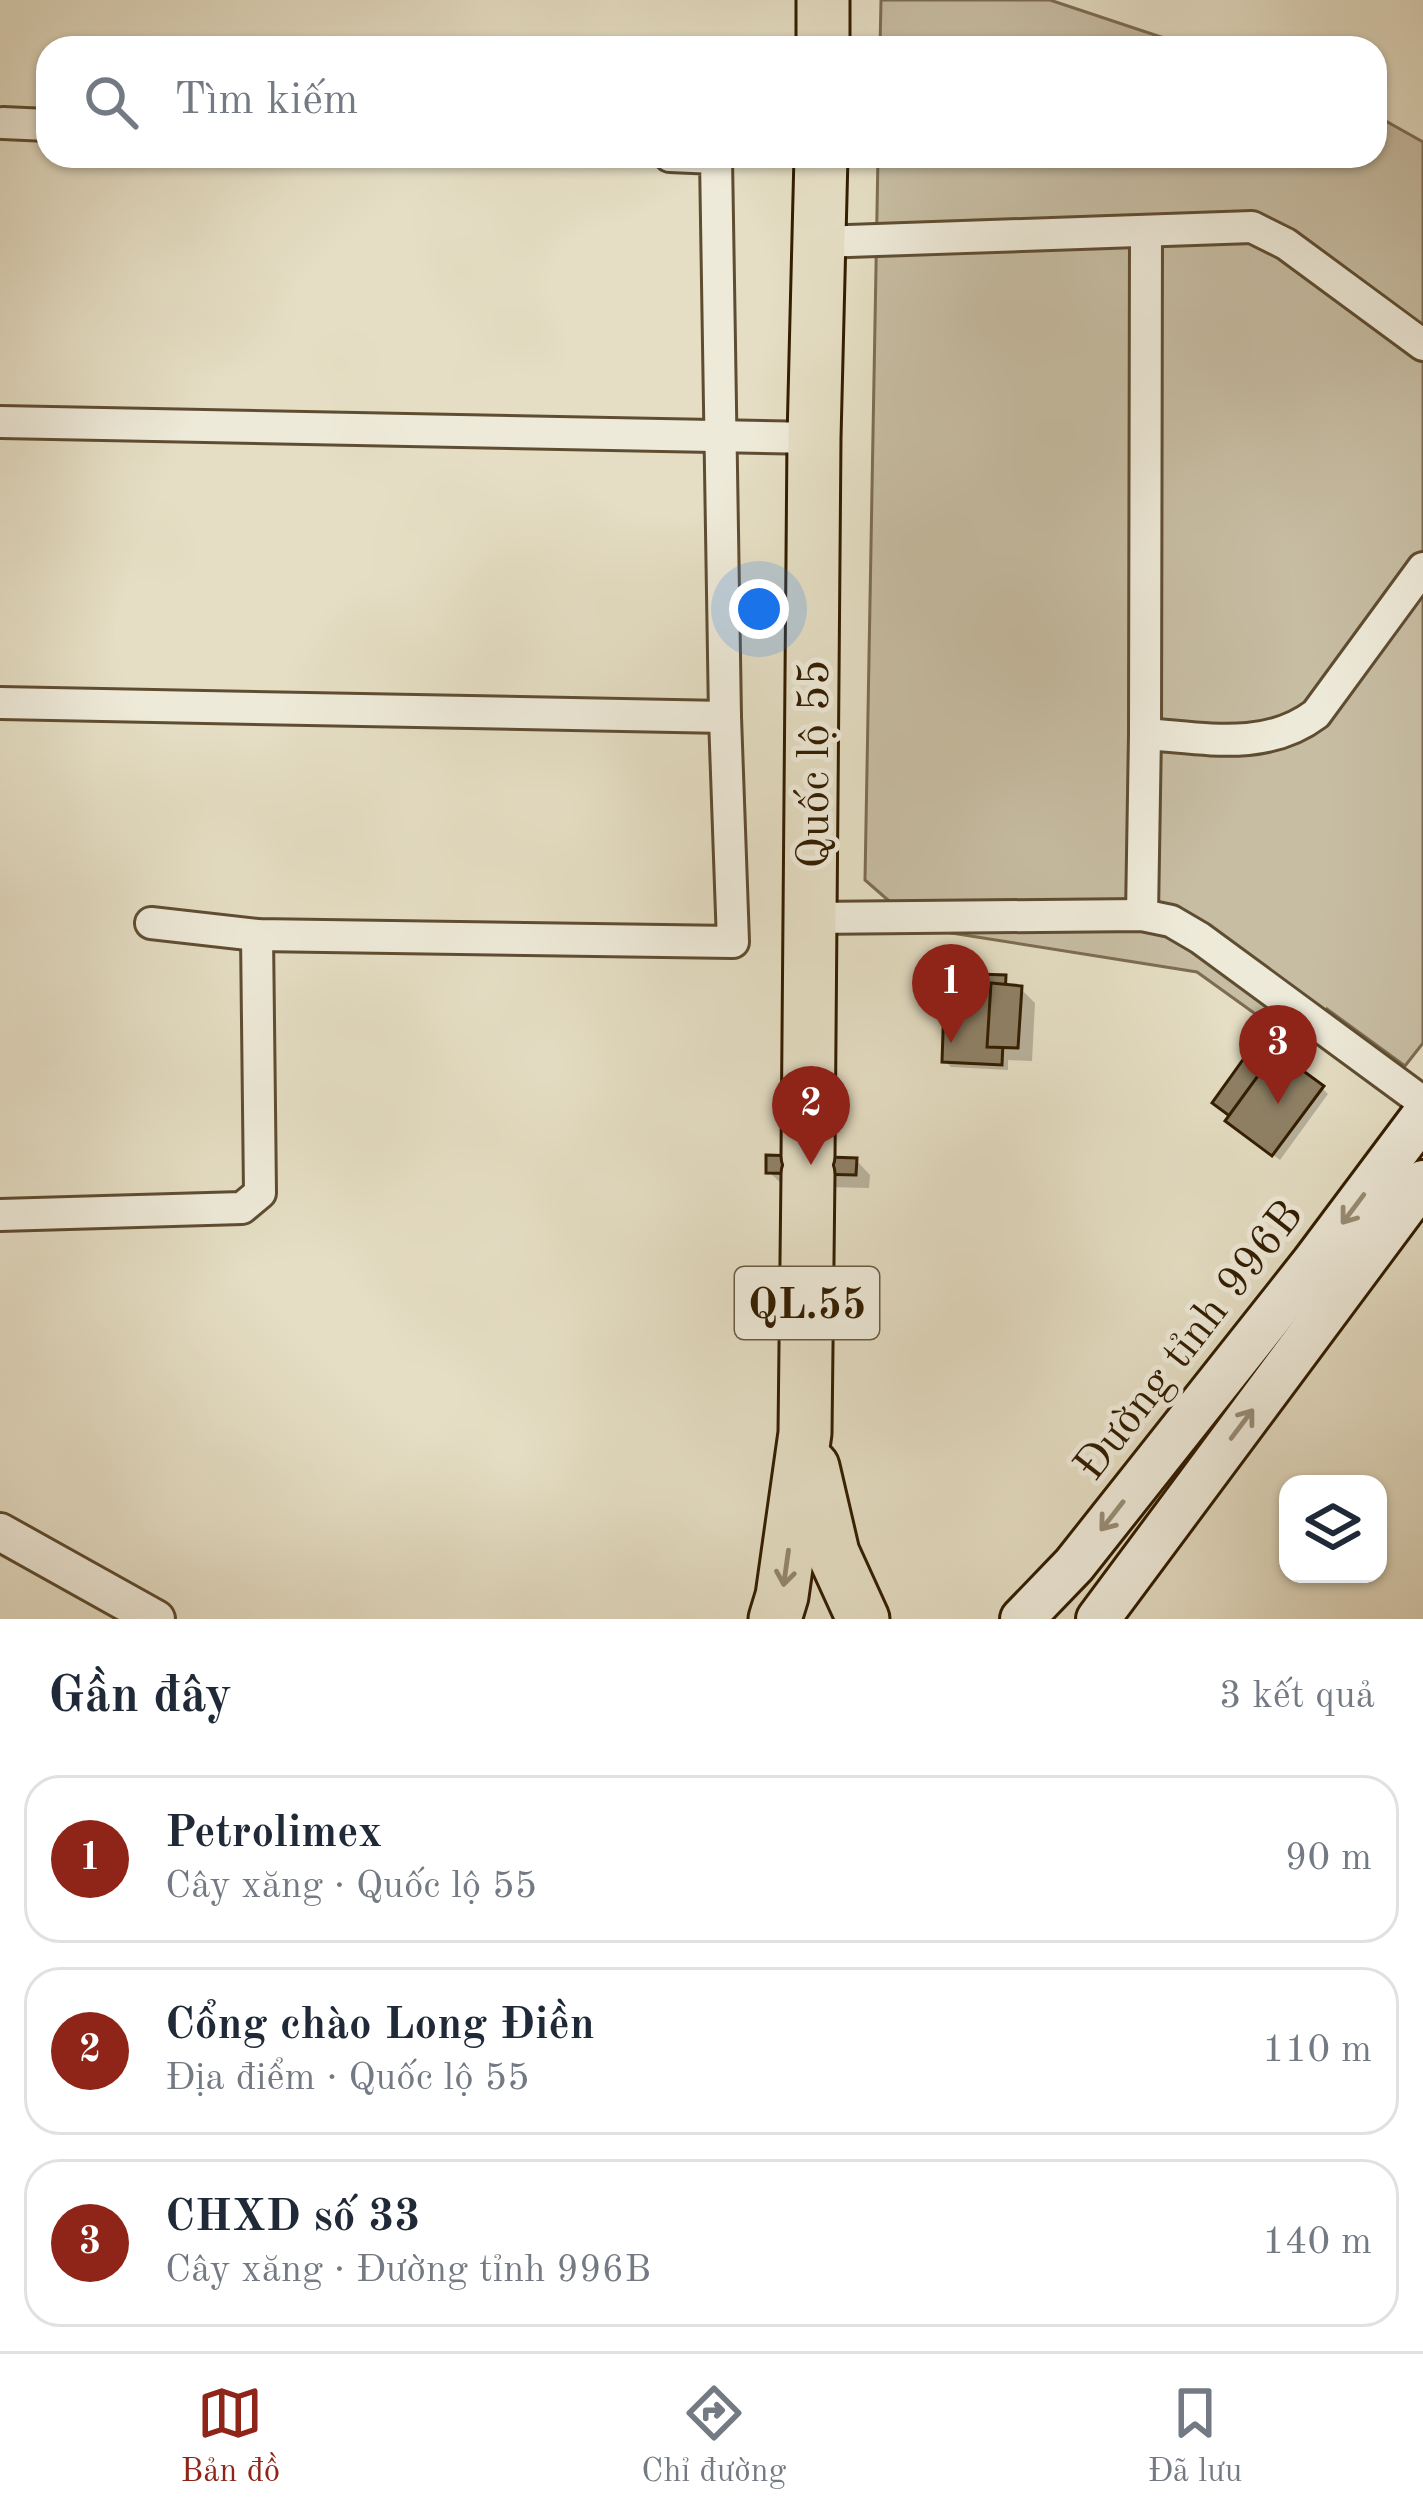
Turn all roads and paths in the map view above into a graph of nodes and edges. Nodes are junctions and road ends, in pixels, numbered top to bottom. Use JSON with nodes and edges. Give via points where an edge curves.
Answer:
{"nodes":[{"id":1,"x":824,"y":0,"type":"edge"},
{"id":2,"x":823,"y":36,"type":"edge"},
{"id":3,"x":3,"y":123,"type":"dead end"},
{"id":4,"x":36,"y":124,"type":"edge"},
{"id":5,"x":716,"y":168,"type":"edge"},
{"id":6,"x":821,"y":168,"type":"edge"},
{"id":7,"x":1146,"y":232,"type":"junction"},
{"id":8,"x":820,"y":242,"type":"junction"},
{"id":9,"x":1423,"y":345,"type":"edge"},
{"id":10,"x":0,"y":422,"type":"edge"},
{"id":11,"x":720,"y":434,"type":"junction"},
{"id":12,"x":814,"y":438,"type":"junction"},
{"id":13,"x":1423,"y":568,"type":"edge"},
{"id":14,"x":0,"y":703,"type":"edge"},
{"id":15,"x":725,"y":717,"type":"junction"},
{"id":16,"x":1145,"y":734,"type":"junction"},
{"id":17,"x":1142,"y":915,"type":"junction"},
{"id":18,"x":811,"y":918,"type":"junction"},
{"id":19,"x":151,"y":923,"type":"dead end"},
{"id":20,"x":257,"y":935,"type":"junction"},
{"id":21,"x":1423,"y":1102,"type":"edge"},
{"id":22,"x":1423,"y":1116,"type":"edge"},
{"id":23,"x":1423,"y":1182,"type":"edge"},
{"id":24,"x":0,"y":1215,"type":"edge"},
{"id":25,"x":806,"y":1433,"type":"junction"},
{"id":26,"x":5,"y":1545,"type":"edge"},
{"id":27,"x":156,"y":1619,"type":"edge"},
{"id":28,"x":775,"y":1619,"type":"edge"},
{"id":29,"x":863,"y":1619,"type":"edge"},
{"id":30,"x":1022,"y":1619,"type":"edge"},
{"id":31,"x":1098,"y":1619,"type":"edge"}],
"edges":[{"from":1,"to":2,"type":"highway"},
{"from":3,"to":4,"type":"street"},
{"from":5,"to":11,"type":"street"},
{"from":6,"to":8,"type":"highway","name":"Quốc lộ 55","number":"QL.55"},
{"from":7,"to":8,"type":"street"},
{"from":7,"to":9,"type":"street","via":[[1252,227]]},
{"from":7,"to":16,"type":"street"},
{"from":8,"to":12,"type":"highway","name":"Quốc lộ 55","number":"QL.55"},
{"from":10,"to":11,"type":"street"},
{"from":11,"to":12,"type":"street"},
{"from":11,"to":15,"type":"street"},
{"from":12,"to":18,"type":"highway","name":"Quốc lộ 55","number":"QL.55"},
{"from":13,"to":16,"type":"street","via":[[1316,714],[1295,730],[1220,740]]},
{"from":14,"to":15,"type":"street"},
{"from":15,"to":20,"type":"street","via":[[733,943]]},
{"from":16,"to":17,"type":"street"},
{"from":17,"to":18,"type":"street"},
{"from":17,"to":21,"type":"street","via":[[1200,938]]},
{"from":18,"to":25,"type":"highway","name":"Quốc lộ 55","number":"QL.55"},
{"from":19,"to":20,"type":"street"},
{"from":20,"to":24,"type":"street","via":[[260,1193],[242,1208]]},
{"from":22,"to":30,"type":"main road","name":"Đường tỉnh 996B","one_way":true,"via":[[1088,1547]]},
{"from":31,"to":23,"type":"main road","name":"Đường tỉnh 996B","one_way":true},
{"from":25,"to":28,"type":"highway","name":"Quốc lộ 55","number":"QL.55","one_way":true},
{"from":25,"to":29,"type":"highway","name":"Quốc lộ 55","number":"QL.55","via":[[833,1553]]},
{"from":26,"to":27,"type":"street"}]}
